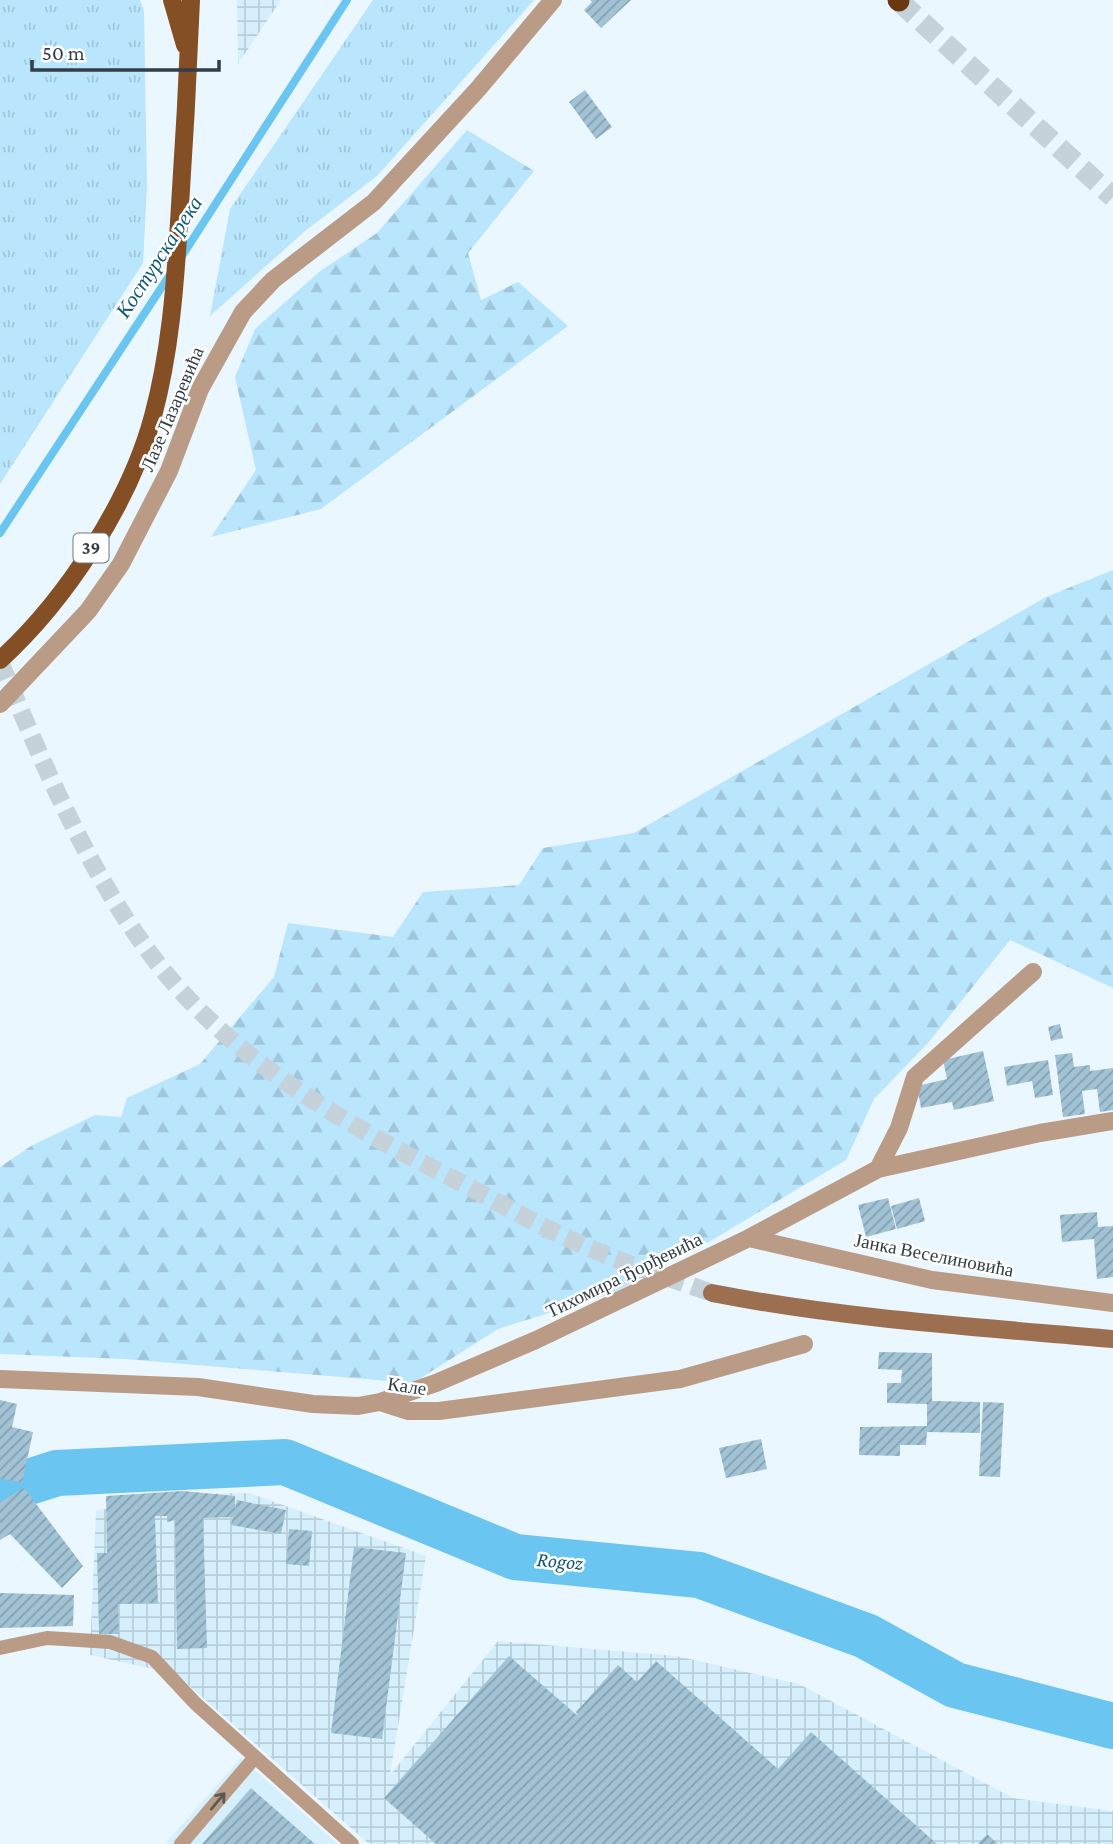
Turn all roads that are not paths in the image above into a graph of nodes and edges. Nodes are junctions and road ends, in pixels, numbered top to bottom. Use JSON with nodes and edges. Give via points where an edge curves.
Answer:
{"nodes":[{"id":1,"x":172,"y":0,"type":"edge"},
{"id":2,"x":191,"y":0,"type":"edge"},
{"id":3,"x":553,"y":0,"type":"edge"},
{"id":4,"x":188,"y":58,"type":"junction"},
{"id":5,"x":0,"y":660,"type":"edge"},
{"id":6,"x":0,"y":704,"type":"edge"},
{"id":7,"x":1033,"y":972,"type":"dead end"},
{"id":8,"x":1113,"y":1121,"type":"edge"},
{"id":9,"x":877,"y":1169,"type":"junction"},
{"id":10,"x":748,"y":1238,"type":"junction"},
{"id":11,"x":712,"y":1293,"type":"tunnel mouth"},
{"id":12,"x":1113,"y":1303,"type":"edge"},
{"id":13,"x":1113,"y":1339,"type":"edge"},
{"id":14,"x":804,"y":1344,"type":"dead end"},
{"id":15,"x":0,"y":1378,"type":"edge"},
{"id":16,"x":380,"y":1402,"type":"junction"},
{"id":17,"x":0,"y":1648,"type":"edge"},
{"id":18,"x":255,"y":1757,"type":"junction"},
{"id":19,"x":181,"y":1844,"type":"edge"},
{"id":20,"x":352,"y":1844,"type":"edge"}],
"edges":[{"from":1,"to":4,"type":"main road"},
{"from":2,"to":4,"type":"main road","number":"39"},
{"from":3,"to":6,"type":"street","name":"Лазе Лазаревића","via":[[374,202],[273,280],[243,312],[200,389],[169,471],[121,564],[88,611]]},
{"from":4,"to":5,"type":"main road","number":"39","via":[[174,298],[153,417],[134,467],[81,564],[51,607]]},
{"from":7,"to":9,"type":"street","via":[[915,1077],[898,1128]]},
{"from":8,"to":9,"type":"street","name":"Тихомира Ђорђевића"},
{"from":9,"to":10,"type":"street","name":"Тихомира Ђорђевића"},
{"from":10,"to":12,"type":"street","name":"Јанка Веселиновића","via":[[932,1280]]},
{"from":10,"to":16,"type":"street","name":"Тихомира Ђорђевића","via":[[536,1340]]},
{"from":11,"to":13,"type":"main road","via":[[870,1319]]},
{"from":14,"to":16,"type":"street","name":"Кале","via":[[680,1379],[439,1411],[408,1411]]},
{"from":15,"to":16,"type":"street","name":"Кале","via":[[198,1387],[313,1404]]},
{"from":17,"to":18,"type":"lane","via":[[47,1638],[110,1642],[152,1657]]},
{"from":19,"to":18,"type":"lane","one_way":true},
{"from":18,"to":20,"type":"lane"}]}
